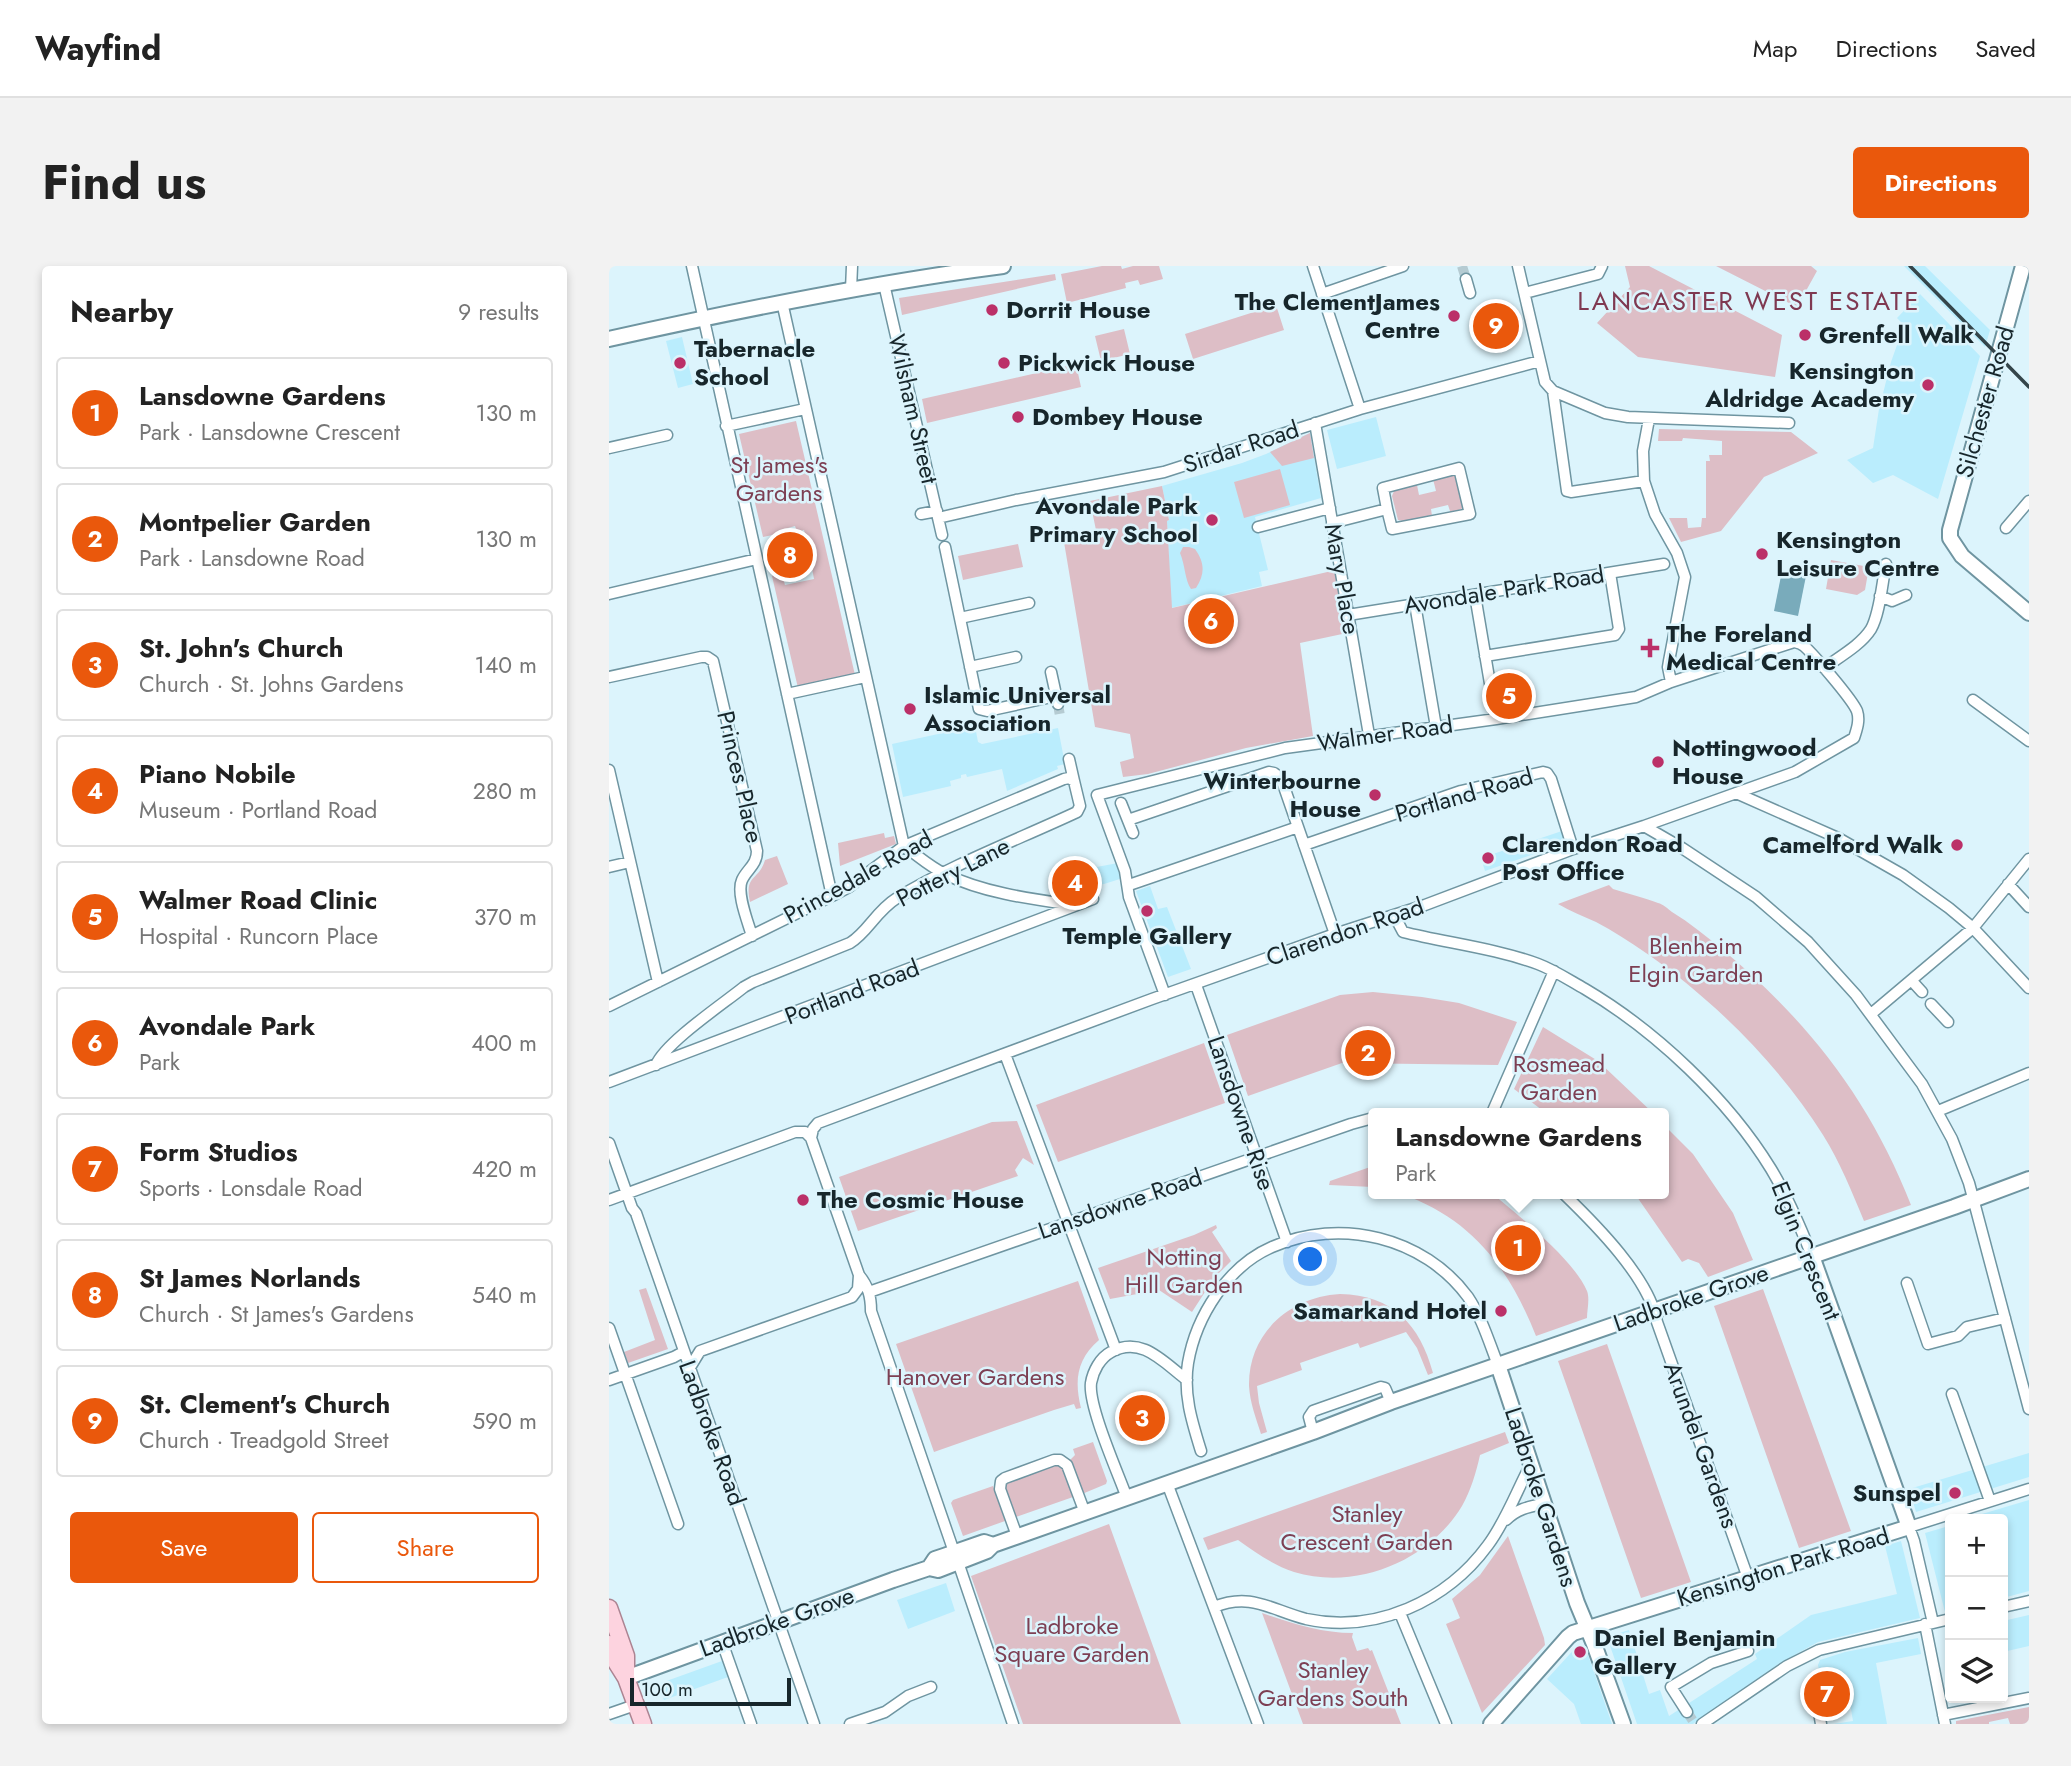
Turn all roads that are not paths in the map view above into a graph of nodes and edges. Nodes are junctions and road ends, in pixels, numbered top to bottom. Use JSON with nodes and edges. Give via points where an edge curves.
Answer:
{"nodes":[{"id":1,"x":692,"y":266,"type":"edge"},
{"id":2,"x":852,"y":266,"type":"edge"},
{"id":3,"x":1003,"y":266,"type":"edge"},
{"id":4,"x":1313,"y":266,"type":"edge"},
{"id":5,"x":1403,"y":266,"type":"edge"},
{"id":6,"x":1518,"y":266,"type":"edge"},
{"id":7,"x":1602,"y":266,"type":"edge"},
{"id":8,"x":2023,"y":266,"type":"edge"},
{"id":9,"x":1466,"y":279,"type":"tunnel mouth"},
{"id":10,"x":884,"y":284,"type":"junction"},
{"id":11,"x":851,"y":290,"type":"junction"},
{"id":12,"x":1470,"y":293,"type":"dead end"},
{"id":13,"x":1525,"y":293,"type":"junction"},
{"id":14,"x":1322,"y":294,"type":"junction"},
{"id":15,"x":782,"y":302,"type":"junction"},
{"id":16,"x":705,"y":318,"type":"junction"},
{"id":17,"x":609,"y":340,"type":"edge"},
{"id":18,"x":1540,"y":361,"type":"junction"},
{"id":19,"x":1553,"y":391,"type":"junction"},
{"id":20,"x":805,"y":409,"type":"junction"},
{"id":21,"x":1360,"y":409,"type":"junction"},
{"id":22,"x":1649,"y":419,"type":"junction"},
{"id":23,"x":1315,"y":423,"type":"junction"},
{"id":24,"x":1789,"y":423,"type":"dead end"},
{"id":25,"x":726,"y":426,"type":"junction"},
{"id":26,"x":667,"y":435,"type":"dead end"},
{"id":27,"x":609,"y":448,"type":"edge"},
{"id":28,"x":1644,"y":481,"type":"junction"},
{"id":29,"x":2029,"y":501,"type":"edge"},
{"id":30,"x":1330,"y":508,"type":"junction"},
{"id":31,"x":1387,"y":509,"type":"junction"},
{"id":32,"x":921,"y":514,"type":"dead end"},
{"id":33,"x":937,"y":514,"type":"junction"},
{"id":34,"x":1332,"y":523,"type":"junction"},
{"id":35,"x":1258,"y":527,"type":"dead end"},
{"id":36,"x":2006,"y":528,"type":"dead end"},
{"id":37,"x":942,"y":535,"type":"dead end"},
{"id":38,"x":945,"y":547,"type":"dead end"},
{"id":39,"x":1657,"y":552,"type":"dead end"},
{"id":40,"x":757,"y":559,"type":"junction"},
{"id":41,"x":1886,"y":564,"type":"dead end"},
{"id":42,"x":1610,"y":573,"type":"junction"},
{"id":43,"x":609,"y":594,"type":"edge"},
{"id":44,"x":1906,"y":594,"type":"dead end"},
{"id":45,"x":1475,"y":595,"type":"junction"},
{"id":46,"x":1880,"y":596,"type":"junction"},
{"id":47,"x":1029,"y":603,"type":"dead end"},
{"id":48,"x":1415,"y":604,"type":"junction"},
{"id":49,"x":2029,"y":613,"type":"edge"},
{"id":50,"x":1348,"y":615,"type":"junction"},
{"id":51,"x":960,"y":618,"type":"junction"},
{"id":52,"x":1485,"y":656,"type":"junction"},
{"id":53,"x":1016,"y":657,"type":"dead end"},
{"id":54,"x":970,"y":667,"type":"junction"},
{"id":55,"x":1824,"y":668,"type":"junction"},
{"id":56,"x":1051,"y":672,"type":"dead end"},
{"id":57,"x":609,"y":677,"type":"edge"},
{"id":58,"x":866,"y":677,"type":"junction"},
{"id":59,"x":1671,"y":682,"type":"junction"},
{"id":60,"x":787,"y":694,"type":"junction"},
{"id":61,"x":1973,"y":700,"type":"dead end"},
{"id":62,"x":1496,"y":719,"type":"junction"},
{"id":63,"x":1436,"y":727,"type":"junction"},
{"id":64,"x":1369,"y":735,"type":"junction"},
{"id":65,"x":2029,"y":741,"type":"edge"},
{"id":66,"x":1069,"y":759,"type":"dead end"},
{"id":67,"x":609,"y":771,"type":"edge"},
{"id":68,"x":1074,"y":781,"type":"junction"},
{"id":69,"x":1736,"y":793,"type":"junction"},
{"id":70,"x":1121,"y":803,"type":"dead end"},
{"id":71,"x":1128,"y":820,"type":"junction"},
{"id":72,"x":1644,"y":826,"type":"junction"},
{"id":73,"x":1298,"y":827,"type":"junction"},
{"id":74,"x":1133,"y":833,"type":"dead end"},
{"id":75,"x":1304,"y":845,"type":"junction"},
{"id":76,"x":904,"y":846,"type":"junction"},
{"id":77,"x":1573,"y":849,"type":"junction"},
{"id":78,"x":2029,"y":859,"type":"edge"},
{"id":79,"x":630,"y":862,"type":"junction"},
{"id":80,"x":609,"y":867,"type":"edge"},
{"id":81,"x":944,"y":874,"type":"junction"},
{"id":82,"x":2008,"y":884,"type":"junction"},
{"id":83,"x":1129,"y":885,"type":"junction"},
{"id":84,"x":832,"y":896,"type":"junction"},
{"id":85,"x":1093,"y":899,"type":"dead end"},
{"id":86,"x":1073,"y":905,"type":"junction"},
{"id":87,"x":2029,"y":907,"type":"edge"},
{"id":88,"x":1394,"y":915,"type":"junction"},
{"id":89,"x":1973,"y":928,"type":"junction"},
{"id":90,"x":1335,"y":934,"type":"junction"},
{"id":91,"x":752,"y":936,"type":"junction"},
{"id":92,"x":1554,"y":971,"type":"junction"},
{"id":93,"x":1912,"y":981,"type":"junction"},
{"id":94,"x":658,"y":982,"type":"junction"},
{"id":95,"x":1196,"y":985,"type":"junction"},
{"id":96,"x":2029,"y":988,"type":"edge"},
{"id":97,"x":1922,"y":992,"type":"dead end"},
{"id":98,"x":1165,"y":995,"type":"junction"},
{"id":99,"x":1931,"y":1004,"type":"dead end"},
{"id":100,"x":609,"y":1006,"type":"edge"},
{"id":101,"x":1871,"y":1014,"type":"junction"},
{"id":102,"x":1948,"y":1022,"type":"dead end"},
{"id":103,"x":1005,"y":1054,"type":"junction"},
{"id":104,"x":656,"y":1065,"type":"junction"},
{"id":105,"x":2029,"y":1073,"type":"edge"},
{"id":106,"x":609,"y":1082,"type":"edge"},
{"id":107,"x":1494,"y":1108,"type":"edge"},
{"id":108,"x":1938,"y":1111,"type":"junction"},
{"id":109,"x":1368,"y":1119,"type":"edge"},
{"id":110,"x":811,"y":1138,"type":"junction"},
{"id":111,"x":609,"y":1143,"type":"edge"},
{"id":112,"x":1257,"y":1157,"type":"junction"},
{"id":113,"x":2029,"y":1179,"type":"edge"},
{"id":114,"x":627,"y":1193,"type":"junction"},
{"id":115,"x":1569,"y":1199,"type":"edge"},
{"id":116,"x":1974,"y":1199,"type":"junction"},
{"id":117,"x":609,"y":1200,"type":"edge"},
{"id":118,"x":1068,"y":1222,"type":"junction"},
{"id":119,"x":1287,"y":1242,"type":"junction"},
{"id":120,"x":1812,"y":1256,"type":"junction"},
{"id":121,"x":859,"y":1275,"type":"junction"},
{"id":122,"x":1907,"y":1283,"type":"dead end"},
{"id":123,"x":869,"y":1292,"type":"junction"},
{"id":124,"x":855,"y":1293,"type":"junction"},
{"id":125,"x":871,"y":1311,"type":"junction"},
{"id":126,"x":1655,"y":1311,"type":"junction"},
{"id":127,"x":2005,"y":1318,"type":"junction"},
{"id":128,"x":609,"y":1328,"type":"edge"},
{"id":129,"x":683,"y":1349,"type":"junction"},
{"id":130,"x":1116,"y":1350,"type":"junction"},
{"id":131,"x":700,"y":1351,"type":"junction"},
{"id":132,"x":1498,"y":1365,"type":"junction"},
{"id":133,"x":689,"y":1369,"type":"junction"},
{"id":134,"x":625,"y":1375,"type":"junction"},
{"id":135,"x":609,"y":1380,"type":"edge"},
{"id":136,"x":1187,"y":1380,"type":"junction"},
{"id":137,"x":1952,"y":1394,"type":"dead end"},
{"id":138,"x":2029,"y":1409,"type":"edge"},
{"id":139,"x":1201,"y":1451,"type":"dead end"},
{"id":140,"x":1531,"y":1464,"type":"junction"},
{"id":141,"x":1167,"y":1483,"type":"junction"},
{"id":142,"x":2029,"y":1489,"type":"edge"},
{"id":143,"x":1127,"y":1498,"type":"junction"},
{"id":144,"x":1990,"y":1501,"type":"junction"},
{"id":145,"x":1543,"y":1504,"type":"junction"},
{"id":146,"x":1085,"y":1513,"type":"junction"},
{"id":147,"x":678,"y":1524,"type":"dead end"},
{"id":148,"x":1909,"y":1527,"type":"junction"},
{"id":149,"x":1498,"y":1528,"type":"junction"},
{"id":150,"x":1017,"y":1536,"type":"junction"},
{"id":151,"x":956,"y":1557,"type":"junction"},
{"id":152,"x":1748,"y":1578,"type":"junction"},
{"id":153,"x":2029,"y":1601,"type":"edge"},
{"id":154,"x":2008,"y":1605,"type":"edge"},
{"id":155,"x":1214,"y":1607,"type":"junction"},
{"id":156,"x":609,"y":1608,"type":"edge"},
{"id":157,"x":1400,"y":1613,"type":"junction"},
{"id":158,"x":1945,"y":1620,"type":"edge"},
{"id":159,"x":778,"y":1621,"type":"junction"},
{"id":160,"x":1929,"y":1624,"type":"junction"},
{"id":161,"x":1587,"y":1628,"type":"junction"},
{"id":162,"x":722,"y":1642,"type":"junction"},
{"id":163,"x":609,"y":1644,"type":"edge"},
{"id":164,"x":1748,"y":1650,"type":"dead end"},
{"id":165,"x":626,"y":1678,"type":"junction"},
{"id":166,"x":1814,"y":1683,"type":"dead end"},
{"id":167,"x":931,"y":1687,"type":"dead end"},
{"id":168,"x":2029,"y":1698,"type":"edge"},
{"id":169,"x":635,"y":1705,"type":"junction"},
{"id":170,"x":1687,"y":1712,"type":"tunnel mouth"},
{"id":171,"x":609,"y":1714,"type":"edge"},
{"id":172,"x":1944,"y":1720,"type":"edge"},
{"id":173,"x":1697,"y":1723,"type":"edge"},
{"id":174,"x":643,"y":1724,"type":"edge"},
{"id":175,"x":751,"y":1724,"type":"edge"},
{"id":176,"x":814,"y":1724,"type":"edge"},
{"id":177,"x":850,"y":1724,"type":"edge"},
{"id":178,"x":1013,"y":1724,"type":"edge"},
{"id":179,"x":1258,"y":1724,"type":"edge"},
{"id":180,"x":1445,"y":1724,"type":"edge"},
{"id":181,"x":1491,"y":1724,"type":"edge"},
{"id":182,"x":1623,"y":1724,"type":"edge"},
{"id":183,"x":1821,"y":1724,"type":"edge"}],
"edges":[{"from":1,"to":16,"type":"street"},
{"from":2,"to":11,"type":"street"},
{"from":3,"to":10,"type":"main road"},
{"from":4,"to":14,"type":"street"},
{"from":5,"to":14,"type":"street"},
{"from":6,"to":13,"type":"street"},
{"from":7,"to":13,"type":"street","via":[[1598,275]]},
{"from":8,"to":49,"type":"main road","name":"Silchester Road","via":[[1951,520],[1950,538],[1962,556]]},
{"from":9,"to":12,"type":"street"},
{"from":10,"to":11,"type":"main road"},
{"from":10,"to":33,"type":"street","name":"Wilsham Street"},
{"from":11,"to":15,"type":"main road"},
{"from":13,"to":18,"type":"street"},
{"from":14,"to":21,"type":"street"},
{"from":15,"to":16,"type":"main road"},
{"from":15,"to":20,"type":"street"},
{"from":16,"to":17,"type":"main road"},
{"from":16,"to":25,"type":"street"},
{"from":18,"to":19,"type":"street","via":[[1545,382]]},
{"from":18,"to":21,"type":"street","name":"Sirdar Road"},
{"from":19,"to":22,"type":"street","via":[[1605,413]]},
{"from":19,"to":28,"type":"street","via":[[1567,491]]},
{"from":20,"to":25,"type":"street"},
{"from":20,"to":58,"type":"street"},
{"from":21,"to":23,"type":"street","name":"Sirdar Road"},
{"from":22,"to":24,"type":"street"},
{"from":22,"to":28,"type":"street"},
{"from":23,"to":30,"type":"street","name":"Mary Place"},
{"from":23,"to":33,"type":"street","name":"Sirdar Road","via":[[1164,472]]},
{"from":25,"to":40,"type":"street"},
{"from":26,"to":27,"type":"street"},
{"from":28,"to":59,"type":"street","via":[[1654,514],[1685,577],[1668,667]]},
{"from":29,"to":36,"type":"street"},
{"from":30,"to":34,"type":"street","name":"Mary Place"},
{"from":30,"to":35,"type":"street"},
{"from":31,"to":31,"type":"street","via":[[1383,488],[1459,468],[1470,514],[1392,529]]},
{"from":31,"to":34,"type":"street"},
{"from":32,"to":33,"type":"street","name":"Sirdar Road"},
{"from":33,"to":37,"type":"street","name":"Wilsham Street"},
{"from":34,"to":50,"type":"street","name":"Mary Place"},
{"from":38,"to":51,"type":"street"},
{"from":39,"to":42,"type":"street","name":"Avondale Park Road","via":[[1662,564]]},
{"from":40,"to":43,"type":"street"},
{"from":40,"to":60,"type":"street"},
{"from":41,"to":46,"type":"street"},
{"from":42,"to":45,"type":"street","name":"Avondale Park Road"},
{"from":42,"to":52,"type":"street","via":[[1619,629],[1615,635]]},
{"from":44,"to":46,"type":"street","via":[[1892,601]]},
{"from":45,"to":48,"type":"street","name":"Avondale Park Road"},
{"from":45,"to":52,"type":"street"},
{"from":46,"to":55,"type":"street","via":[[1870,631]]},
{"from":47,"to":51,"type":"street"},
{"from":48,"to":50,"type":"street","name":"Avondale Park Road"},
{"from":48,"to":63,"type":"street"},
{"from":50,"to":64,"type":"street","name":"Mary Place"},
{"from":51,"to":54,"type":"street"},
{"from":52,"to":62,"type":"street"},
{"from":53,"to":54,"type":"street"},
{"from":54,"to":56,"type":"street","via":[[979,709],[987,711],[1057,700]]},
{"from":55,"to":59,"type":"street","name":"Walmer Road","via":[[1794,642]]},
{"from":55,"to":69,"type":"street","name":"Clarendon Road","via":[[1858,714],[1854,738],[1795,772]]},
{"from":57,"to":91,"type":"street","name":"Princes Place","via":[[688,659],[707,657],[713,662],[757,851],[755,863],[740,884]]},
{"from":58,"to":60,"type":"street"},
{"from":58,"to":76,"type":"street"},
{"from":59,"to":62,"type":"street","name":"Walmer Road","via":[[1636,697]]},
{"from":60,"to":84,"type":"street"},
{"from":61,"to":65,"type":"street"},
{"from":62,"to":63,"type":"street","name":"Walmer Road"},
{"from":63,"to":64,"type":"street","name":"Walmer Road"},
{"from":64,"to":83,"type":"street","name":"Walmer Road","via":[[1285,748],[1097,795]]},
{"from":66,"to":68,"type":"street"},
{"from":67,"to":79,"type":"street"},
{"from":68,"to":76,"type":"street","name":"Princedale Road","via":[[1063,779]]},
{"from":68,"to":81,"type":"street","name":"Pottery Lane","via":[[1080,806],[1077,812]]},
{"from":69,"to":72,"type":"street","name":"Clarendon Road"},
{"from":69,"to":89,"type":"street","via":[[1875,857]]},
{"from":70,"to":71,"type":"street"},
{"from":71,"to":73,"type":"street","via":[[1269,772],[1282,778]]},
{"from":71,"to":74,"type":"street"},
{"from":72,"to":77,"type":"street","name":"Clarendon Road"},
{"from":72,"to":101,"type":"street","via":[[1756,897],[1822,957]]},
{"from":73,"to":75,"type":"street"},
{"from":73,"to":83,"type":"street"},
{"from":75,"to":77,"type":"street","name":"Portland Road","via":[[1461,791],[1543,772],[1551,779]]},
{"from":75,"to":90,"type":"street"},
{"from":76,"to":81,"type":"street"},
{"from":76,"to":84,"type":"street","name":"Princedale Road"},
{"from":77,"to":88,"type":"street","name":"Clarendon Road"},
{"from":78,"to":82,"type":"street"},
{"from":79,"to":80,"type":"street"},
{"from":79,"to":94,"type":"street"},
{"from":81,"to":86,"type":"street","via":[[990,890]]},
{"from":81,"to":104,"type":"street","name":"Pottery Lane","via":[[895,899],[850,943],[744,987],[665,1051]]},
{"from":82,"to":87,"type":"street"},
{"from":82,"to":89,"type":"street"},
{"from":83,"to":98,"type":"street","via":[[1129,897]]},
{"from":84,"to":91,"type":"street","name":"Princedale Road"},
{"from":85,"to":86,"type":"street","name":"Portland Road"},
{"from":86,"to":104,"type":"street","name":"Portland Road"},
{"from":88,"to":90,"type":"street","name":"Clarendon Road"},
{"from":88,"to":92,"type":"street","name":"Elgin Crescent","via":[[1403,932],[1499,953]]},
{"from":89,"to":93,"type":"street"},
{"from":89,"to":96,"type":"street"},
{"from":90,"to":95,"type":"street","name":"Clarendon Road"},
{"from":91,"to":94,"type":"street","name":"Princedale Road"},
{"from":92,"to":107,"type":"street"},
{"from":92,"to":120,"type":"street","name":"Elgin Crescent","via":[[1648,1031],[1713,1095],[1770,1168]]},
{"from":93,"to":97,"type":"street"},
{"from":93,"to":101,"type":"street"},
{"from":94,"to":100,"type":"street","name":"Princedale Road"},
{"from":95,"to":98,"type":"street","name":"Clarendon Road"},
{"from":95,"to":112,"type":"street","name":"Lansdowne Rise"},
{"from":98,"to":103,"type":"street","name":"Clarendon Road"},
{"from":99,"to":102,"type":"street"},
{"from":101,"to":108,"type":"street"},
{"from":103,"to":110,"type":"street","name":"Clarendon Road","via":[[818,1124]]},
{"from":103,"to":118,"type":"street"},
{"from":104,"to":106,"type":"street","name":"Portland Road"},
{"from":105,"to":108,"type":"street"},
{"from":108,"to":116,"type":"street"},
{"from":109,"to":112,"type":"street","name":"Lansdowne Road"},
{"from":110,"to":114,"type":"street","via":[[805,1132],[795,1132]]},
{"from":110,"to":121,"type":"street"},
{"from":111,"to":114,"type":"street","name":"Ladbroke Road"},
{"from":112,"to":118,"type":"street","name":"Lansdowne Road"},
{"from":112,"to":119,"type":"street","name":"Lansdowne Rise"},
{"from":113,"to":116,"type":"main road","name":"Ladbroke Grove"},
{"from":114,"to":117,"type":"street"},
{"from":114,"to":129,"type":"street","name":"Ladbroke Road"},
{"from":115,"to":126,"type":"street","via":[[1614,1247]]},
{"from":116,"to":120,"type":"main road","name":"Ladbroke Grove"},
{"from":116,"to":127,"type":"street"},
{"from":118,"to":123,"type":"street","name":"Lansdowne Road"},
{"from":118,"to":130,"type":"street"},
{"from":119,"to":132,"type":"street","via":[[1351,1233],[1390,1240],[1415,1251],[1468,1297]]},
{"from":119,"to":136,"type":"street","via":[[1259,1254],[1221,1290],[1197,1332]]},
{"from":120,"to":126,"type":"main road","name":"Ladbroke Grove"},
{"from":120,"to":148,"type":"main road","name":"Elgin Crescent"},
{"from":121,"to":123,"type":"street"},
{"from":121,"to":124,"type":"street"},
{"from":122,"to":127,"type":"street","via":[[1928,1343],[1958,1336],[1967,1326]]},
{"from":123,"to":125,"type":"street"},
{"from":124,"to":125,"type":"street"},
{"from":124,"to":131,"type":"street"},
{"from":125,"to":151,"type":"street"},
{"from":126,"to":132,"type":"main road","name":"Ladbroke Grove"},
{"from":126,"to":152,"type":"street","name":"Arundel Gardens"},
{"from":127,"to":138,"type":"street"},
{"from":128,"to":134,"type":"street"},
{"from":129,"to":131,"type":"street"},
{"from":129,"to":133,"type":"street","name":"Ladbroke Road"},
{"from":129,"to":134,"type":"street","via":[[674,1357]]},
{"from":130,"to":136,"type":"street","via":[[1142,1348]]},
{"from":130,"to":143,"type":"street","via":[[1101,1360],[1091,1392]]},
{"from":131,"to":133,"type":"street"},
{"from":132,"to":140,"type":"main road","name":"Ladbroke Gardens"},
{"from":132,"to":141,"type":"main road","name":"Ladbroke Grove"},
{"from":133,"to":159,"type":"street","name":"Ladbroke Road"},
{"from":134,"to":135,"type":"street"},
{"from":134,"to":147,"type":"street"},
{"from":136,"to":139,"type":"street","via":[[1189,1412]]},
{"from":137,"to":144,"type":"street"},
{"from":140,"to":145,"type":"main road","name":"Ladbroke Gardens"},
{"from":140,"to":149,"type":"street"},
{"from":141,"to":143,"type":"main road","name":"Ladbroke Grove"},
{"from":141,"to":155,"type":"street"},
{"from":142,"to":144,"type":"street","name":"Kensington Park Road"},
{"from":143,"to":146,"type":"main road","name":"Ladbroke Grove"},
{"from":144,"to":148,"type":"street","name":"Kensington Park Road"},
{"from":145,"to":149,"type":"street","via":[[1522,1508]]},
{"from":145,"to":161,"type":"main road","name":"Ladbroke Gardens"},
{"from":146,"to":150,"type":"main road","name":"Ladbroke Grove"},
{"from":146,"to":150,"type":"street","via":[[1067,1465],[1054,1460],[1001,1482]]},
{"from":148,"to":152,"type":"main road","name":"Kensington Park Road"},
{"from":148,"to":160,"type":"street","name":"Elgin Crescent"},
{"from":149,"to":157,"type":"street","via":[[1472,1565],[1440,1592]]},
{"from":150,"to":151,"type":"main road","name":"Ladbroke Grove","via":[[993,1545],[984,1542]]},
{"from":151,"to":159,"type":"main road","name":"Ladbroke Grove","via":[[935,1559],[929,1568]]},
{"from":151,"to":178,"type":"street"},
{"from":152,"to":161,"type":"main road","name":"Kensington Park Road"},
{"from":153,"to":154,"type":"street"},
{"from":155,"to":157,"type":"street","via":[[1254,1601],[1305,1618],[1341,1622]]},
{"from":155,"to":179,"type":"street"},
{"from":156,"to":165,"type":"main road","via":[[626,1656]]},
{"from":157,"to":180,"type":"street"},
{"from":158,"to":160,"type":"street"},
{"from":159,"to":162,"type":"main road","name":"Ladbroke Grove"},
{"from":159,"to":176,"type":"street","name":"Ladbroke Road"},
{"from":160,"to":172,"type":"street","name":"Elgin Crescent"},
{"from":160,"to":173,"type":"street","via":[[1811,1653]]},
{"from":161,"to":181,"type":"main road","name":"Kensington Park Road","via":[[1568,1637]]},
{"from":161,"to":182,"type":"main road","name":"Ladbroke Gardens"},
{"from":162,"to":165,"type":"main road","name":"Ladbroke Grove"},
{"from":162,"to":175,"type":"street"},
{"from":163,"to":165,"type":"main road"},
{"from":164,"to":170,"type":"street","via":[[1711,1663],[1671,1687]]},
{"from":165,"to":169,"type":"main road"},
{"from":166,"to":183,"type":"street"},
{"from":167,"to":177,"type":"street","via":[[885,1712]]},
{"from":168,"to":172,"type":"street"},
{"from":169,"to":171,"type":"street"},
{"from":169,"to":174,"type":"main road"}]}
